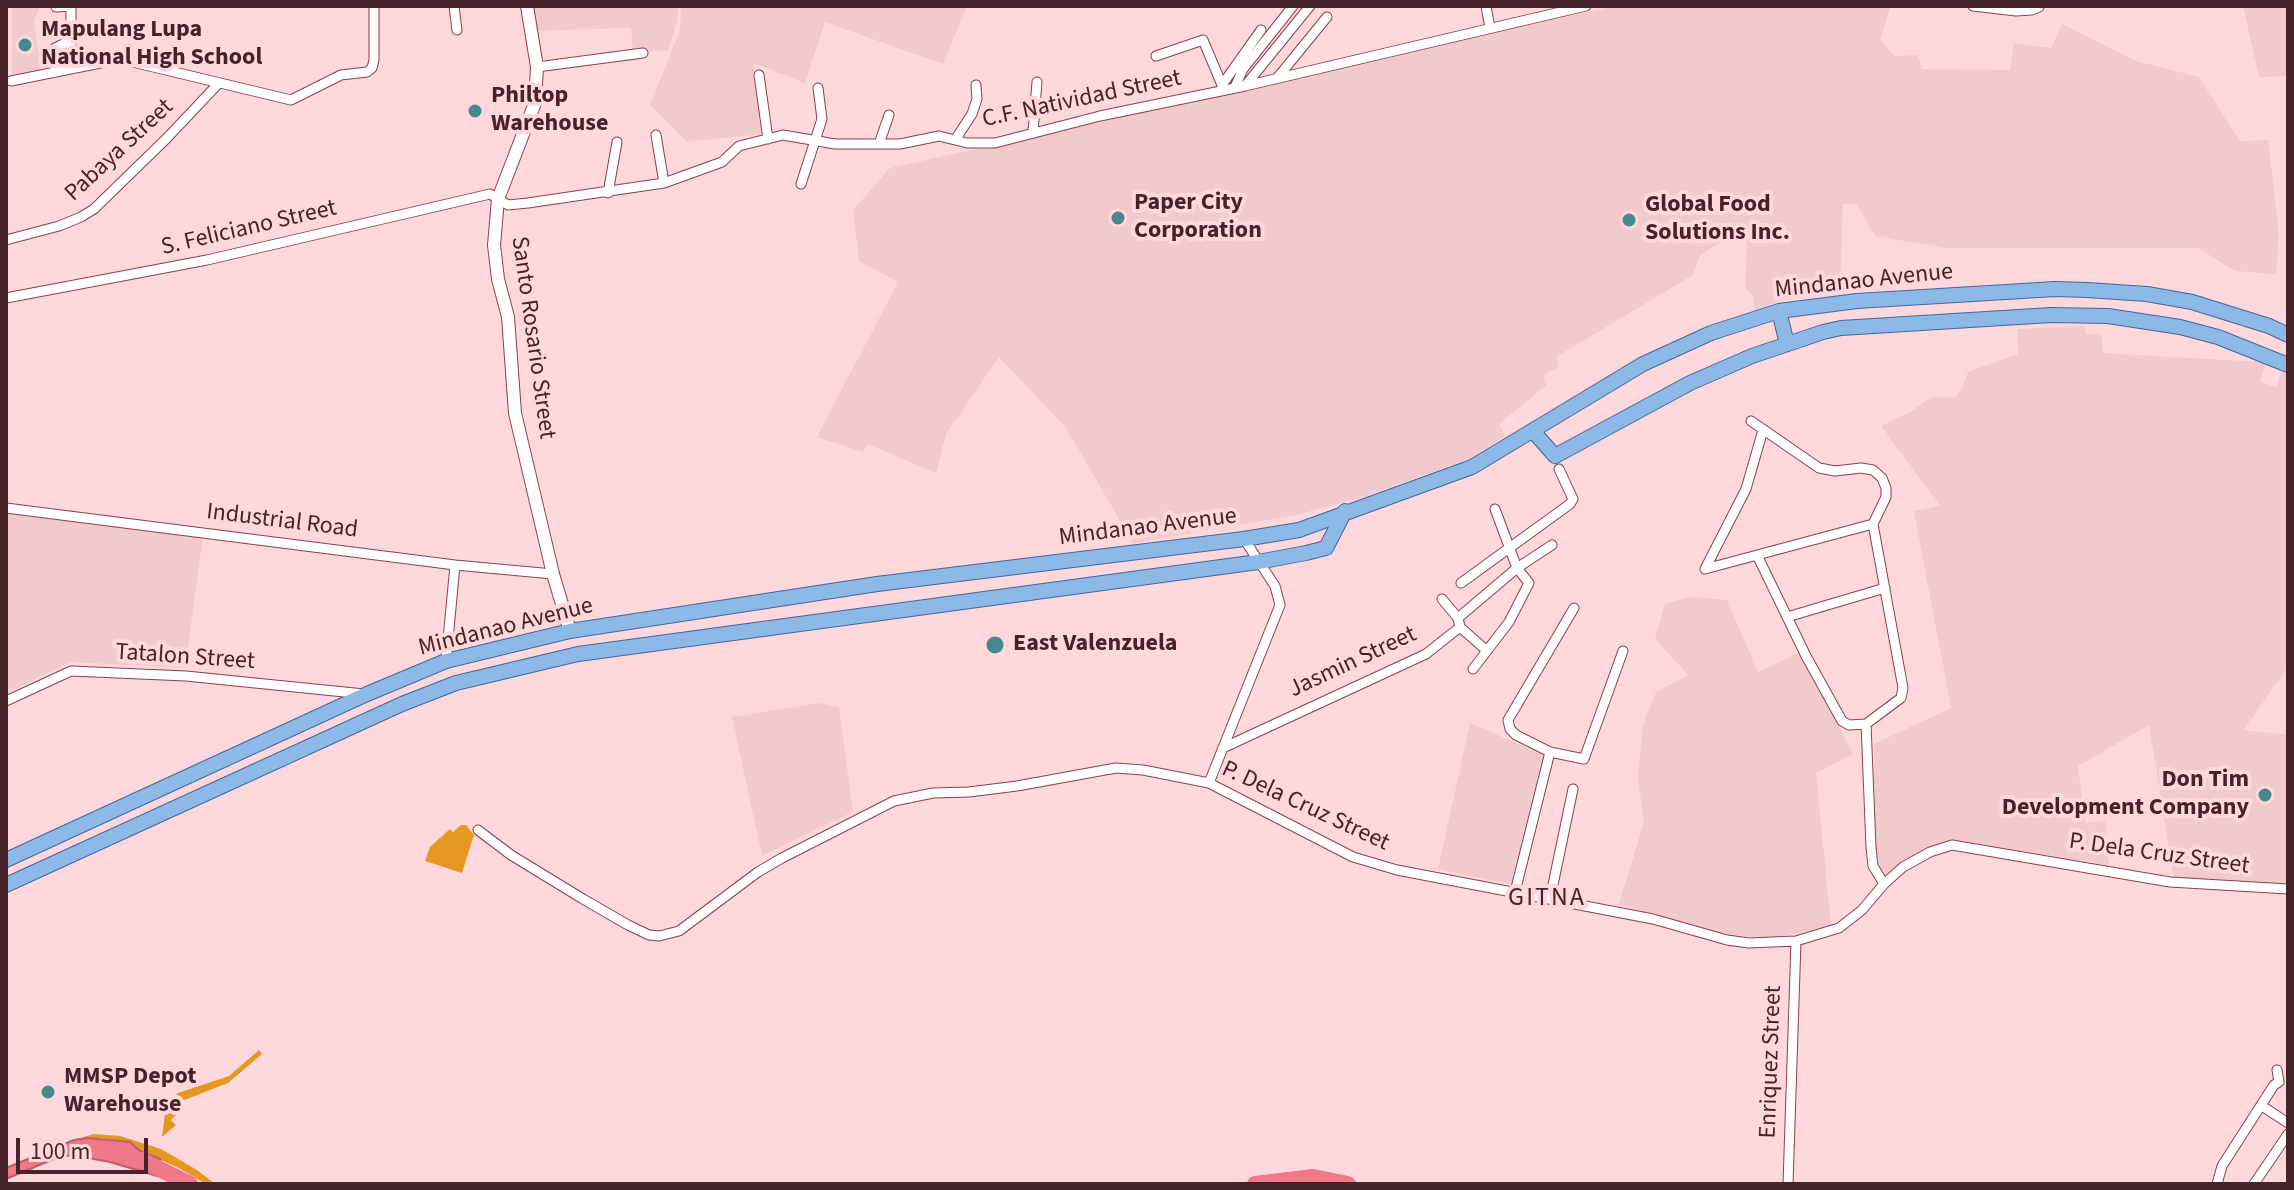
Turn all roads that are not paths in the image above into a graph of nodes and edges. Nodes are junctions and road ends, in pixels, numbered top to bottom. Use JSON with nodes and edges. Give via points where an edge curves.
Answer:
{"nodes":[{"id":1,"x":71,"y":6,"type":"edge"},
{"id":2,"x":374,"y":6,"type":"edge"},
{"id":3,"x":454,"y":6,"type":"edge"},
{"id":4,"x":527,"y":6,"type":"edge"},
{"id":5,"x":1293,"y":6,"type":"edge"},
{"id":6,"x":1310,"y":6,"type":"edge"},
{"id":7,"x":1486,"y":6,"type":"edge"},
{"id":8,"x":1973,"y":6,"type":"edge"},
{"id":9,"x":56,"y":7,"type":"edge"},
{"id":10,"x":1580,"y":7,"type":"edge"},
{"id":11,"x":2039,"y":7,"type":"edge"},
{"id":12,"x":1327,"y":17,"type":"dead end"},
{"id":13,"x":1490,"y":28,"type":"junction"},
{"id":14,"x":457,"y":30,"type":"dead end"},
{"id":15,"x":1261,"y":30,"type":"dead end"},
{"id":16,"x":55,"y":48,"type":"dead end"},
{"id":17,"x":643,"y":53,"type":"dead end"},
{"id":18,"x":1156,"y":56,"type":"dead end"},
{"id":19,"x":537,"y":67,"type":"junction"},
{"id":20,"x":759,"y":75,"type":"dead end"},
{"id":21,"x":1278,"y":77,"type":"junction"},
{"id":22,"x":11,"y":81,"type":"dead end"},
{"id":23,"x":1037,"y":82,"type":"dead end"},
{"id":24,"x":218,"y":84,"type":"junction"},
{"id":25,"x":976,"y":85,"type":"dead end"},
{"id":26,"x":1240,"y":86,"type":"junction"},
{"id":27,"x":818,"y":88,"type":"dead end"},
{"id":28,"x":1222,"y":88,"type":"junction"},
{"id":29,"x":889,"y":115,"type":"dead end"},
{"id":30,"x":1033,"y":132,"type":"junction"},
{"id":31,"x":656,"y":135,"type":"dead end"},
{"id":32,"x":768,"y":139,"type":"junction"},
{"id":33,"x":816,"y":140,"type":"junction"},
{"id":34,"x":955,"y":140,"type":"junction"},
{"id":35,"x":617,"y":142,"type":"dead end"},
{"id":36,"x":879,"y":144,"type":"junction"},
{"id":37,"x":664,"y":183,"type":"junction"},
{"id":38,"x":801,"y":184,"type":"dead end"},
{"id":39,"x":608,"y":193,"type":"junction"},
{"id":40,"x":498,"y":199,"type":"junction"},
{"id":41,"x":6,"y":240,"type":"edge"},
{"id":42,"x":6,"y":298,"type":"edge"},
{"id":43,"x":1779,"y":311,"type":"junction"},
{"id":44,"x":2288,"y":335,"type":"edge"},
{"id":45,"x":1787,"y":344,"type":"junction"},
{"id":46,"x":2288,"y":365,"type":"edge"},
{"id":47,"x":1751,"y":421,"type":"dead end"},
{"id":48,"x":1763,"y":430,"type":"junction"},
{"id":49,"x":1533,"y":431,"type":"junction"},
{"id":50,"x":1557,"y":462,"type":"junction"},
{"id":51,"x":6,"y":508,"type":"edge"},
{"id":52,"x":1495,"y":509,"type":"dead end"},
{"id":53,"x":1345,"y":511,"type":"junction"},
{"id":54,"x":1873,"y":524,"type":"junction"},
{"id":55,"x":1244,"y":539,"type":"junction"},
{"id":56,"x":1552,"y":545,"type":"dead end"},
{"id":57,"x":1509,"y":547,"type":"junction"},
{"id":58,"x":1116,"y":555,"type":"junction"},
{"id":59,"x":1757,"y":555,"type":"junction"},
{"id":60,"x":1258,"y":562,"type":"junction"},
{"id":61,"x":455,"y":565,"type":"junction"},
{"id":62,"x":1517,"y":568,"type":"junction"},
{"id":63,"x":553,"y":574,"type":"junction"},
{"id":64,"x":1119,"y":580,"type":"junction"},
{"id":65,"x":1461,"y":583,"type":"dead end"},
{"id":66,"x":1885,"y":588,"type":"junction"},
{"id":67,"x":804,"y":595,"type":"junction"},
{"id":68,"x":1442,"y":599,"type":"dead end"},
{"id":69,"x":1574,"y":608,"type":"dead end"},
{"id":70,"x":1787,"y":617,"type":"junction"},
{"id":71,"x":808,"y":621,"type":"junction"},
{"id":72,"x":1459,"y":623,"type":"junction"},
{"id":73,"x":570,"y":631,"type":"junction"},
{"id":74,"x":1487,"y":651,"type":"junction"},
{"id":75,"x":1623,"y":651,"type":"dead end"},
{"id":76,"x":446,"y":661,"type":"junction"},
{"id":77,"x":1473,"y":669,"type":"dead end"},
{"id":78,"x":367,"y":694,"type":"junction"},
{"id":79,"x":6,"y":701,"type":"edge"},
{"id":80,"x":1866,"y":724,"type":"junction"},
{"id":81,"x":1225,"y":747,"type":"junction"},
{"id":82,"x":1550,"y":752,"type":"junction"},
{"id":83,"x":1209,"y":783,"type":"junction"},
{"id":84,"x":1573,"y":789,"type":"dead end"},
{"id":85,"x":478,"y":830,"type":"dead end"},
{"id":86,"x":6,"y":860,"type":"edge"},
{"id":87,"x":1884,"y":884,"type":"junction"},
{"id":88,"x":6,"y":885,"type":"edge"},
{"id":89,"x":2288,"y":889,"type":"edge"},
{"id":90,"x":1515,"y":892,"type":"junction"},
{"id":91,"x":1550,"y":899,"type":"junction"},
{"id":92,"x":1796,"y":941,"type":"junction"},
{"id":93,"x":2277,"y":1070,"type":"dead end"},
{"id":94,"x":2284,"y":1083,"type":"edge"},
{"id":95,"x":2262,"y":1106,"type":"junction"},
{"id":96,"x":2288,"y":1123,"type":"edge"},
{"id":97,"x":2288,"y":1134,"type":"edge"},
{"id":98,"x":1788,"y":1184,"type":"edge"},
{"id":99,"x":2217,"y":1184,"type":"edge"},
{"id":100,"x":2254,"y":1184,"type":"edge"}],
"edges":[{"from":1,"to":9,"type":"street"},
{"from":1,"to":16,"type":"street","via":[[71,45]]},
{"from":2,"to":24,"type":"street","via":[[374,60],[367,72],[341,75],[288,101]]},
{"from":3,"to":14,"type":"street"},
{"from":4,"to":19,"type":"street","name":"Santo Rosario Street"},
{"from":5,"to":26,"type":"street","via":[[1243,69]]},
{"from":6,"to":26,"type":"street"},
{"from":7,"to":13,"type":"street"},
{"from":8,"to":11,"type":"street","via":[[2010,11]]},
{"from":10,"to":13,"type":"street","name":"C.F. Natividad Street"},
{"from":12,"to":21,"type":"street"},
{"from":13,"to":21,"type":"street","name":"C.F. Natividad Street"},
{"from":15,"to":28,"type":"street"},
{"from":17,"to":19,"type":"street"},
{"from":18,"to":28,"type":"street","via":[[1203,40]]},
{"from":19,"to":40,"type":"street","name":"Santo Rosario Street","via":[[534,106]]},
{"from":20,"to":32,"type":"street"},
{"from":21,"to":26,"type":"street","name":"C.F. Natividad Street"},
{"from":22,"to":24,"type":"street","via":[[120,59]]},
{"from":23,"to":30,"type":"street"},
{"from":24,"to":41,"type":"street","name":"Pabaya Street","via":[[94,209],[59,226]]},
{"from":25,"to":34,"type":"street","via":[[972,114]]},
{"from":26,"to":28,"type":"street","name":"C.F. Natividad Street"},
{"from":27,"to":33,"type":"street","via":[[823,115]]},
{"from":28,"to":30,"type":"street","name":"C.F. Natividad Street"},
{"from":29,"to":36,"type":"street"},
{"from":30,"to":34,"type":"street","name":"C.F. Natividad Street","via":[[980,144]]},
{"from":31,"to":37,"type":"street"},
{"from":32,"to":33,"type":"street","name":"C.F. Natividad Street","via":[[783,135]]},
{"from":32,"to":37,"type":"street","name":"C.F. Natividad Street","via":[[739,146],[722,162]]},
{"from":33,"to":36,"type":"street","name":"C.F. Natividad Street"},
{"from":33,"to":38,"type":"street"},
{"from":34,"to":36,"type":"street","name":"C.F. Natividad Street","via":[[939,136]]},
{"from":35,"to":39,"type":"street"},
{"from":37,"to":39,"type":"street","name":"C.F. Natividad Street"},
{"from":39,"to":40,"type":"street","name":"C.F. Natividad Street","via":[[508,205]]},
{"from":40,"to":42,"type":"street","name":"S. Feliciano Street","via":[[490,194],[207,260]]},
{"from":40,"to":63,"type":"street","name":"Santo Rosario Street","via":[[494,245],[508,317],[515,413]]},
{"from":43,"to":44,"type":"main road","name":"Mindanao Avenue","via":[[1847,301],[2087,290],[2192,302]]},
{"from":43,"to":45,"type":"main road"},
{"from":43,"to":49,"type":"main road","name":"Mindanao Avenue","via":[[1711,333],[1643,364]]},
{"from":45,"to":46,"type":"main road","name":"Mindanao Avenue","via":[[1841,328],[2094,315],[2180,327]]},
{"from":45,"to":50,"type":"main road","name":"Mindanao Avenue","via":[[1690,383]]},
{"from":47,"to":48,"type":"street"},
{"from":48,"to":54,"type":"street","via":[[1827,471],[1873,470],[1886,488]]},
{"from":48,"to":59,"type":"street","via":[[1746,489],[1705,569]]},
{"from":49,"to":50,"type":"main road"},
{"from":49,"to":53,"type":"main road","name":"Mindanao Avenue","via":[[1472,467]]},
{"from":50,"to":57,"type":"street","via":[[1573,499]]},
{"from":51,"to":61,"type":"street","name":"Industrial Road"},
{"from":52,"to":57,"type":"street"},
{"from":53,"to":55,"type":"main road","name":"Mindanao Avenue","via":[[1299,530]]},
{"from":53,"to":60,"type":"main road","name":"Mindanao Avenue","via":[[1326,548]]},
{"from":54,"to":59,"type":"street"},
{"from":54,"to":66,"type":"street"},
{"from":55,"to":58,"type":"main road","name":"Mindanao Avenue"},
{"from":55,"to":60,"type":"street"},
{"from":56,"to":62,"type":"street","name":"Jasmin Street"},
{"from":57,"to":62,"type":"street"},
{"from":57,"to":65,"type":"street"},
{"from":58,"to":64,"type":"main road"},
{"from":58,"to":67,"type":"main road","name":"Mindanao Avenue"},
{"from":59,"to":70,"type":"street"},
{"from":60,"to":64,"type":"main road","name":"Mindanao Avenue"},
{"from":60,"to":81,"type":"street","via":[[1275,586],[1280,605]]},
{"from":61,"to":63,"type":"street","name":"Industrial Road"},
{"from":61,"to":76,"type":"street"},
{"from":62,"to":72,"type":"street","name":"Jasmin Street"},
{"from":62,"to":74,"type":"street","via":[[1529,583]]},
{"from":63,"to":73,"type":"street","name":"Santo Rosario Street"},
{"from":64,"to":71,"type":"main road","name":"Mindanao Avenue"},
{"from":66,"to":70,"type":"street"},
{"from":66,"to":80,"type":"street","via":[[1903,688],[1901,698]]},
{"from":67,"to":71,"type":"main road"},
{"from":67,"to":73,"type":"main road","name":"Mindanao Avenue"},
{"from":68,"to":72,"type":"street"},
{"from":69,"to":82,"type":"street","via":[[1508,720],[1516,735]]},
{"from":70,"to":80,"type":"street","via":[[1837,714],[1849,725]]},
{"from":71,"to":88,"type":"main road","name":"Mindanao Avenue","via":[[578,654],[456,683]]},
{"from":72,"to":74,"type":"street"},
{"from":72,"to":81,"type":"street","name":"Jasmin Street","via":[[1426,654]]},
{"from":73,"to":76,"type":"main road","name":"Mindanao Avenue"},
{"from":74,"to":77,"type":"street"},
{"from":75,"to":82,"type":"street","via":[[1585,758]]},
{"from":76,"to":78,"type":"main road","name":"Mindanao Avenue"},
{"from":78,"to":79,"type":"street","name":"Tatalon Street","via":[[71,671]]},
{"from":78,"to":86,"type":"main road","name":"Mindanao Avenue"},
{"from":80,"to":87,"type":"street","via":[[1873,866]]},
{"from":81,"to":83,"type":"street"},
{"from":82,"to":90,"type":"street"},
{"from":83,"to":85,"type":"street","name":"P. Dela Cruz Street","via":[[1116,768],[894,801],[770,865],[679,931],[659,936],[583,899]]},
{"from":83,"to":90,"type":"street","name":"P. Dela Cruz Street","via":[[1353,857]]},
{"from":84,"to":91,"type":"street"},
{"from":87,"to":89,"type":"street","name":"P. Dela Cruz Street","via":[[1915,859],[1952,845],[2170,882]]},
{"from":87,"to":92,"type":"street","name":"P. Dela Cruz Street","via":[[1839,928]]},
{"from":90,"to":91,"type":"street","name":"P. Dela Cruz Street"},
{"from":91,"to":92,"type":"street","name":"P. Dela Cruz Street","via":[[1727,940]]},
{"from":92,"to":98,"type":"street","name":"Enriquez Street"},
{"from":93,"to":94,"type":"street"},
{"from":94,"to":95,"type":"street","via":[[2274,1085]]},
{"from":95,"to":96,"type":"street"},
{"from":95,"to":99,"type":"street","via":[[2222,1166]]},
{"from":97,"to":100,"type":"street"}]}
